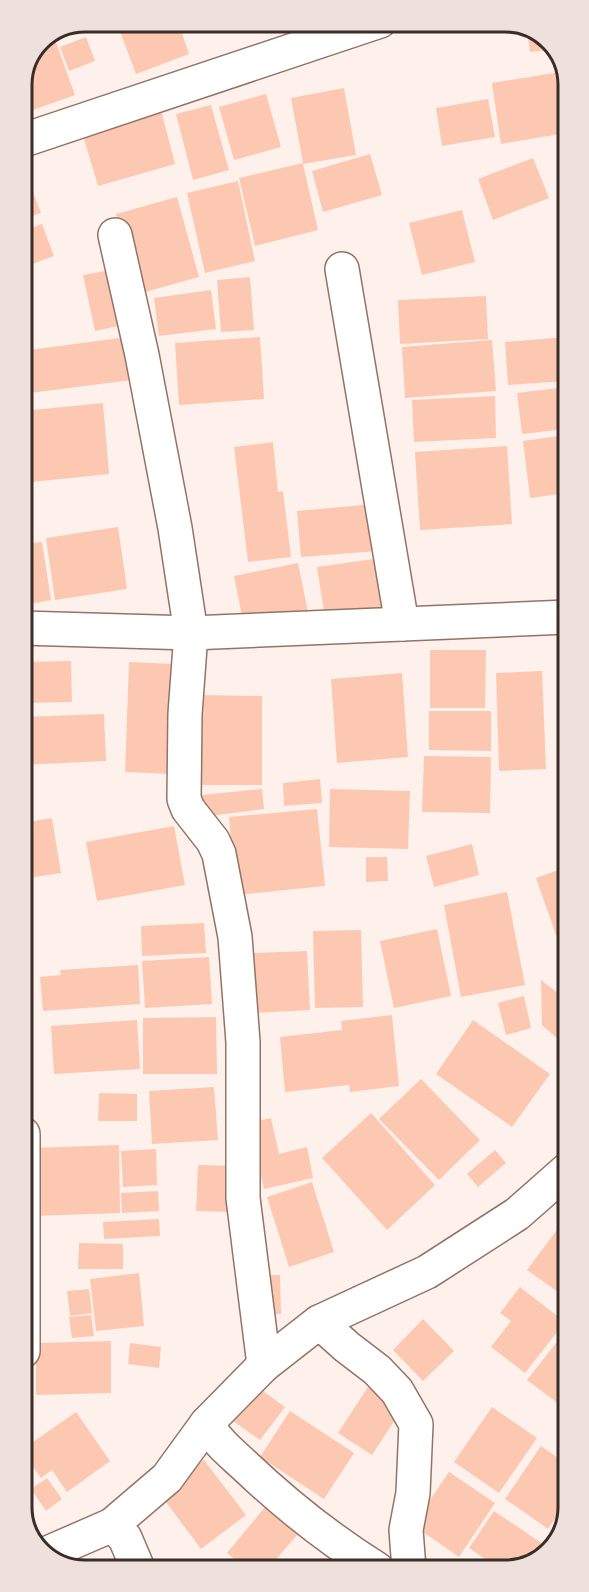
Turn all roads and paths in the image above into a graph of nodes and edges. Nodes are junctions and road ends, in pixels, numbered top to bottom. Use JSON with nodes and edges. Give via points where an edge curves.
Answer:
{"nodes":[{"id":1,"x":347,"y":32,"type":"edge"},
{"id":2,"x":32,"y":137,"type":"edge"},
{"id":3,"x":115,"y":235,"type":"dead end"},
{"id":4,"x":342,"y":269,"type":"dead end"},
{"id":5,"x":558,"y":617,"type":"edge"},
{"id":6,"x":402,"y":624,"type":"junction"},
{"id":7,"x":32,"y":628,"type":"edge"},
{"id":8,"x":191,"y":633,"type":"junction"},
{"id":9,"x":558,"y":1178,"type":"edge"},
{"id":10,"x":319,"y":1322,"type":"junction"},
{"id":11,"x":264,"y":1365,"type":"junction"},
{"id":12,"x":207,"y":1423,"type":"junction"},
{"id":13,"x":112,"y":1525,"type":"junction"},
{"id":14,"x":53,"y":1551,"type":"edge"},
{"id":15,"x":135,"y":1560,"type":"edge"},
{"id":16,"x":364,"y":1560,"type":"edge"},
{"id":17,"x":408,"y":1560,"type":"edge"}],
"edges":[{"from":1,"to":2,"type":"street"},
{"from":3,"to":8,"type":"street","via":[[173,516]]},
{"from":4,"to":6,"type":"street"},
{"from":5,"to":6,"type":"street"},
{"from":6,"to":8,"type":"street"},
{"from":7,"to":8,"type":"street"},
{"from":8,"to":11,"type":"street","via":[[184,714],[184,799],[219,854],[235,937],[243,1042],[243,1198]]},
{"from":9,"to":10,"type":"street","via":[[517,1214],[427,1272]]},
{"from":10,"to":11,"type":"street"},
{"from":10,"to":17,"type":"street","via":[[397,1391],[416,1424],[413,1493],[406,1530]]},
{"from":11,"to":12,"type":"street"},
{"from":12,"to":13,"type":"street","via":[[167,1478]]},
{"from":12,"to":16,"type":"street","via":[[213,1435],[264,1484]]},
{"from":13,"to":14,"type":"street"},
{"from":13,"to":15,"type":"street","via":[[125,1538]]}]}
